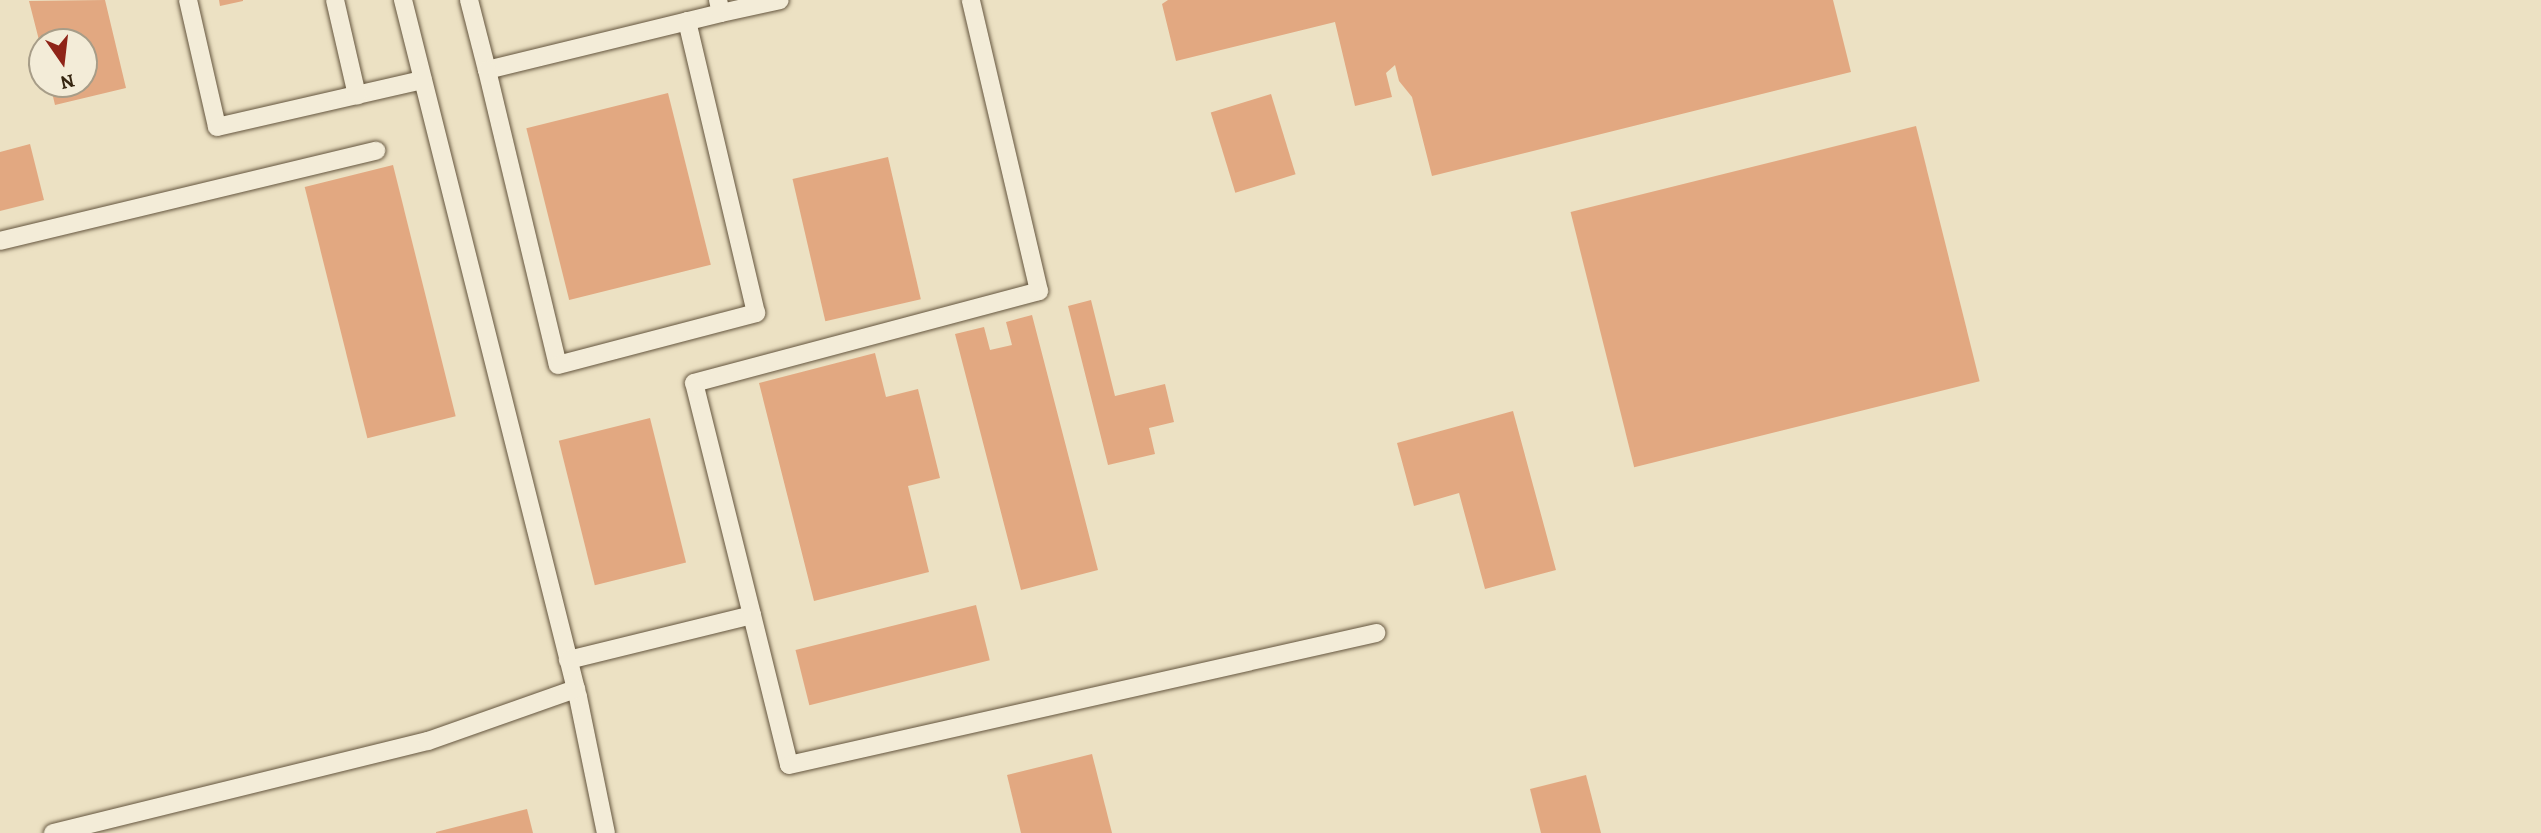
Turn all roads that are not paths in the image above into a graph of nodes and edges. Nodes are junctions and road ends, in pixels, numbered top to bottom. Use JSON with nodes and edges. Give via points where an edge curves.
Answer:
{"nodes":[{"id":1,"x":187,"y":0,"type":"edge"},
{"id":2,"x":335,"y":0,"type":"edge"},
{"id":3,"x":403,"y":0,"type":"edge"},
{"id":4,"x":469,"y":0,"type":"edge"},
{"id":5,"x":780,"y":0,"type":"edge"},
{"id":6,"x":971,"y":0,"type":"edge"},
{"id":7,"x":720,"y":7,"type":"edge"},
{"id":8,"x":687,"y":21,"type":"junction"},
{"id":9,"x":487,"y":70,"type":"junction"},
{"id":10,"x":423,"y":79,"type":"junction"},
{"id":11,"x":358,"y":95,"type":"junction"},
{"id":12,"x":376,"y":151,"type":"dead end"},
{"id":13,"x":0,"y":241,"type":"edge"},
{"id":14,"x":752,"y":615,"type":"junction"},
{"id":15,"x":1376,"y":633,"type":"dead end"},
{"id":16,"x":568,"y":660,"type":"junction"},
{"id":17,"x":576,"y":689,"type":"junction"},
{"id":18,"x":53,"y":833,"type":"edge"},
{"id":19,"x":606,"y":833,"type":"edge"}],
"edges":[{"from":1,"to":11,"type":"lane","via":[[217,127]]},
{"from":2,"to":11,"type":"lane"},
{"from":3,"to":10,"type":"lane"},
{"from":4,"to":9,"type":"lane"},
{"from":5,"to":7,"type":"lane"},
{"from":6,"to":14,"type":"lane","via":[[1039,291],[694,383]]},
{"from":7,"to":8,"type":"lane"},
{"from":8,"to":9,"type":"lane"},
{"from":8,"to":9,"type":"lane","via":[[756,313],[558,365]]},
{"from":10,"to":11,"type":"lane"},
{"from":10,"to":16,"type":"lane"},
{"from":12,"to":13,"type":"lane"},
{"from":14,"to":15,"type":"lane","via":[[789,765]]},
{"from":14,"to":16,"type":"lane"},
{"from":16,"to":17,"type":"lane"},
{"from":17,"to":18,"type":"lane","via":[[428,741]]},
{"from":17,"to":19,"type":"lane"}]}
